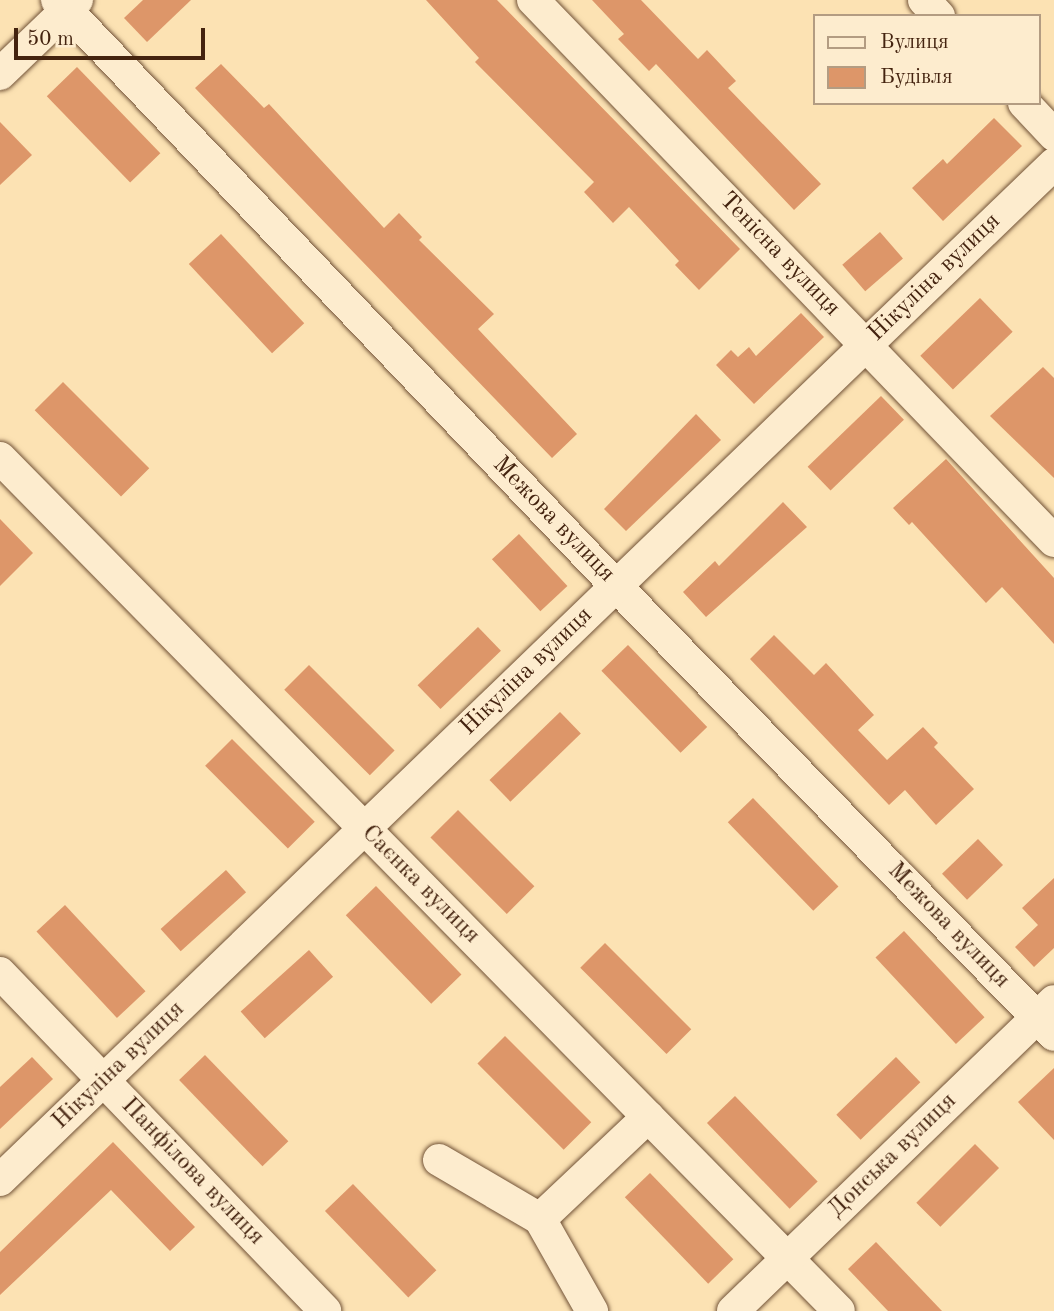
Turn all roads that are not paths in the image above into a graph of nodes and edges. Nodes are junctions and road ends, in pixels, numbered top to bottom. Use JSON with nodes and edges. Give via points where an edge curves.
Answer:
{"nodes":[{"id":1,"x":533,"y":0,"type":"edge"},
{"id":2,"x":924,"y":0,"type":"edge"},
{"id":3,"x":67,"y":3,"type":"edge"},
{"id":4,"x":937,"y":14,"type":"edge"},
{"id":5,"x":0,"y":74,"type":"edge"},
{"id":6,"x":1026,"y":105,"type":"edge"},
{"id":7,"x":1054,"y":135,"type":"edge"},
{"id":8,"x":1054,"y":164,"type":"edge"},
{"id":9,"x":866,"y":345,"type":"junction"},
{"id":10,"x":0,"y":458,"type":"edge"},
{"id":11,"x":1054,"y":541,"type":"edge"},
{"id":12,"x":616,"y":586,"type":"junction"},
{"id":13,"x":365,"y":829,"type":"junction"},
{"id":14,"x":0,"y":973,"type":"edge"},
{"id":15,"x":1048,"y":1018,"type":"edge"},
{"id":16,"x":103,"y":1081,"type":"junction"},
{"id":17,"x":648,"y":1117,"type":"junction"},
{"id":18,"x":439,"y":1160,"type":"dead end"},
{"id":19,"x":0,"y":1180,"type":"edge"},
{"id":20,"x":540,"y":1219,"type":"junction"},
{"id":21,"x":787,"y":1258,"type":"junction"},
{"id":22,"x":325,"y":1311,"type":"edge"},
{"id":23,"x":592,"y":1311,"type":"edge"},
{"id":24,"x":733,"y":1311,"type":"edge"},
{"id":25,"x":839,"y":1311,"type":"edge"}],
"edges":[{"from":1,"to":9,"type":"street","name":"Тенісна вулиця"},
{"from":2,"to":4,"type":"street"},
{"from":3,"to":5,"type":"street"},
{"from":3,"to":12,"type":"street","name":"Межова вулиця"},
{"from":6,"to":7,"type":"street"},
{"from":8,"to":9,"type":"street","name":"Нікуліна вулиця"},
{"from":9,"to":11,"type":"street","name":"Тенісна вулиця"},
{"from":9,"to":12,"type":"street","name":"Нікуліна вулиця"},
{"from":10,"to":13,"type":"street","name":"Саєнка вулиця"},
{"from":12,"to":13,"type":"street","name":"Нікуліна вулиця"},
{"from":12,"to":15,"type":"street","name":"Межова вулиця"},
{"from":13,"to":16,"type":"street","name":"Нікуліна вулиця"},
{"from":13,"to":17,"type":"street","name":"Саєнка вулиця"},
{"from":14,"to":16,"type":"street","name":"Панфілова вулиця"},
{"from":15,"to":21,"type":"street","name":"Донська вулиця"},
{"from":16,"to":19,"type":"street","name":"Нікуліна вулиця"},
{"from":16,"to":22,"type":"street","name":"Панфілова вулиця"},
{"from":17,"to":20,"type":"street"},
{"from":17,"to":21,"type":"street","name":"Саєнка вулиця"},
{"from":18,"to":20,"type":"street"},
{"from":20,"to":23,"type":"street"},
{"from":21,"to":24,"type":"street","name":"Донська вулиця"},
{"from":21,"to":25,"type":"street","name":"Саєнка вулиця"}]}
